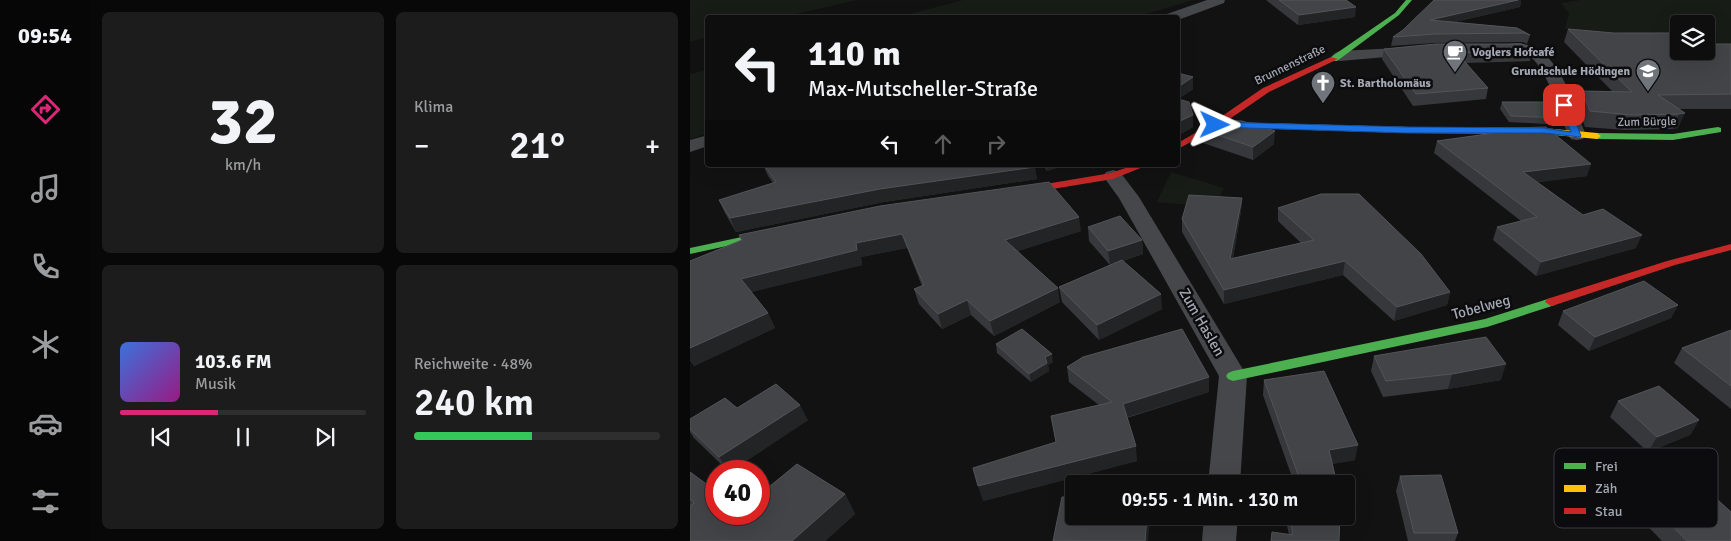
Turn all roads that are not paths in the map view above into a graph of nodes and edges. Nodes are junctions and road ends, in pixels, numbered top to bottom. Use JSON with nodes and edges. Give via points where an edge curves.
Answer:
{"nodes":[{"id":1,"x":1218,"y":0,"type":"edge"},
{"id":2,"x":1409,"y":0,"type":"edge"},
{"id":3,"x":1177,"y":15,"type":"edge"},
{"id":4,"x":1490,"y":48,"type":"edge"},
{"id":5,"x":1434,"y":49,"type":"edge"},
{"id":6,"x":1340,"y":56,"type":"junction"},
{"id":7,"x":1215,"y":125,"type":"junction"},
{"id":8,"x":1718,"y":130,"type":"dead end"},
{"id":9,"x":1577,"y":136,"type":"junction"},
{"id":10,"x":705,"y":141,"type":"edge"},
{"id":11,"x":1180,"y":145,"type":"edge"},
{"id":12,"x":690,"y":146,"type":"edge"},
{"id":13,"x":1138,"y":167,"type":"edge"},
{"id":14,"x":1114,"y":176,"type":"junction"},
{"id":15,"x":1005,"y":193,"type":"edge"},
{"id":16,"x":793,"y":229,"type":"edge"},
{"id":17,"x":1731,"y":247,"type":"edge"},
{"id":18,"x":690,"y":251,"type":"edge"},
{"id":19,"x":1233,"y":376,"type":"junction"},
{"id":20,"x":1225,"y":475,"type":"edge"},
{"id":21,"x":1220,"y":525,"type":"edge"},
{"id":22,"x":1219,"y":541,"type":"edge"}],
"edges":[{"from":1,"to":3,"type":"street"},
{"from":2,"to":6,"type":"street","name":"Brunnenstraße","via":[[1397,14]]},
{"from":4,"to":9,"type":"street","via":[[1523,48],[1540,58],[1552,75]]},
{"from":5,"to":6,"type":"street"},
{"from":6,"to":7,"type":"street","name":"Brunnenstraße","via":[[1266,90]]},
{"from":7,"to":9,"type":"street","name":"Zum Bürgle","via":[[1544,131]]},
{"from":7,"to":11,"type":"street","name":"Brunnenstraße"},
{"from":8,"to":9,"type":"street","name":"Zum Bürgle","via":[[1674,137]]},
{"from":10,"to":12,"type":"street"},
{"from":13,"to":14,"type":"street"},
{"from":14,"to":15,"type":"street"},
{"from":14,"to":19,"type":"street","name":"Zum Haslen"},
{"from":16,"to":18,"type":"street"},
{"from":17,"to":19,"type":"street","name":"Tobelweg","via":[[1487,323]]},
{"from":19,"to":20,"type":"street"},
{"from":21,"to":22,"type":"street"}]}
